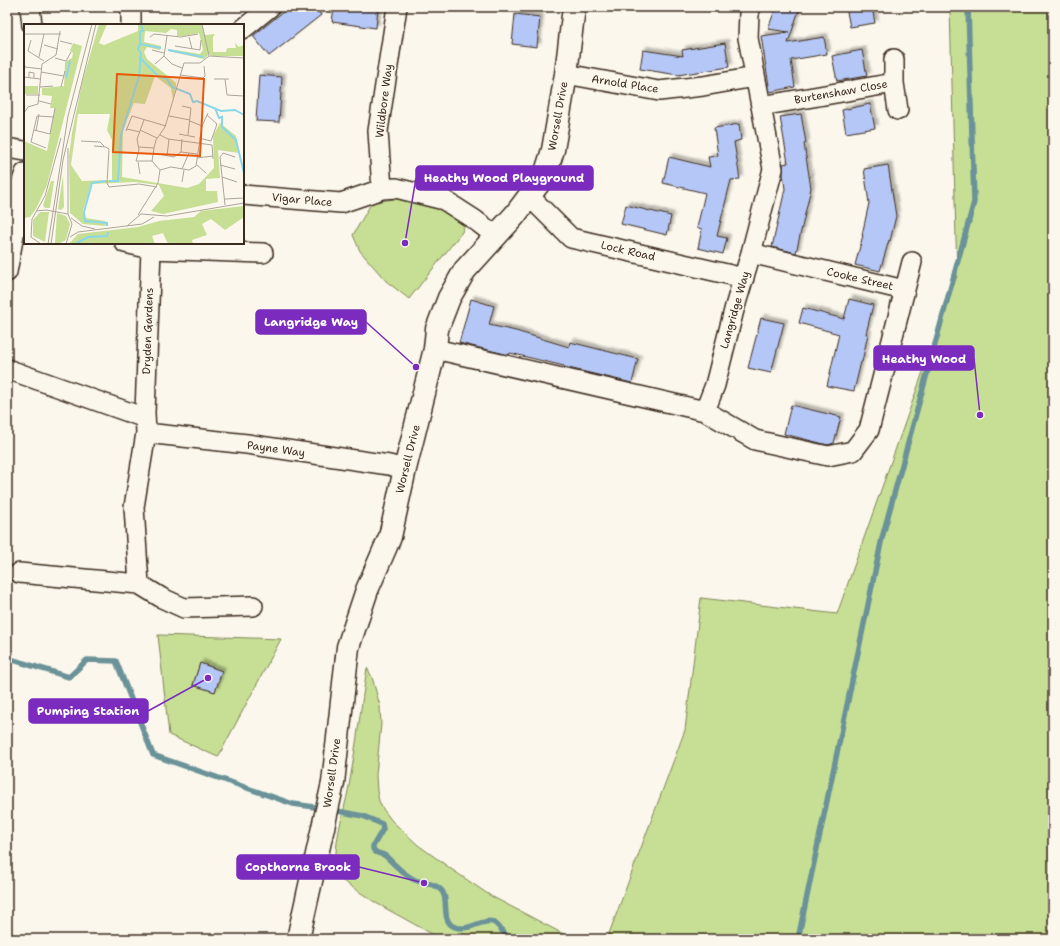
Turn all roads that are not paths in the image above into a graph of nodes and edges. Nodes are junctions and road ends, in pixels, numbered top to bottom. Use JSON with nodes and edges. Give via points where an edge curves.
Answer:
{"nodes":[{"id":1,"x":30,"y":7,"type":"edge"},
{"id":2,"x":131,"y":7,"type":"edge"},
{"id":3,"x":270,"y":7,"type":"edge"},
{"id":4,"x":397,"y":7,"type":"edge"},
{"id":5,"x":573,"y":7,"type":"edge"},
{"id":6,"x":751,"y":7,"type":"edge"},
{"id":7,"x":32,"y":24,"type":"edge"},
{"id":8,"x":131,"y":24,"type":"edge"},
{"id":9,"x":244,"y":28,"type":"edge"},
{"id":10,"x":894,"y":59,"type":"dead end"},
{"id":11,"x":566,"y":74,"type":"junction"},
{"id":12,"x":755,"y":77,"type":"junction"},
{"id":13,"x":894,"y":83,"type":"junction"},
{"id":14,"x":761,"y":106,"type":"junction"},
{"id":15,"x":898,"y":110,"type":"dead end"},
{"id":16,"x":7,"y":148,"type":"edge"},
{"id":17,"x":24,"y":151,"type":"edge"},
{"id":18,"x":24,"y":176,"type":"edge"},
{"id":19,"x":382,"y":189,"type":"junction"},
{"id":20,"x":244,"y":195,"type":"edge"},
{"id":21,"x":529,"y":196,"type":"junction"},
{"id":22,"x":12,"y":218,"type":"edge"},
{"id":23,"x":496,"y":236,"type":"junction"},
{"id":24,"x":129,"y":244,"type":"edge"},
{"id":25,"x":151,"y":249,"type":"junction"},
{"id":26,"x":263,"y":253,"type":"dead end"},
{"id":27,"x":751,"y":253,"type":"junction"},
{"id":28,"x":912,"y":262,"type":"dead end"},
{"id":29,"x":7,"y":272,"type":"edge"},
{"id":30,"x":744,"y":278,"type":"junction"},
{"id":31,"x":904,"y":290,"type":"junction"},
{"id":32,"x":435,"y":349,"type":"junction"},
{"id":33,"x":7,"y":369,"type":"edge"},
{"id":34,"x":705,"y":411,"type":"junction"},
{"id":35,"x":145,"y":421,"type":"junction"},
{"id":36,"x":405,"y":470,"type":"junction"},
{"id":37,"x":19,"y":572,"type":"dead end"},
{"id":38,"x":139,"y":584,"type":"junction"},
{"id":39,"x":253,"y":606,"type":"dead end"},
{"id":40,"x":298,"y":939,"type":"edge"}],
"edges":[{"from":1,"to":7,"type":"street"},
{"from":2,"to":8,"type":"street"},
{"from":3,"to":9,"type":"street"},
{"from":4,"to":19,"type":"street","name":"Wildbore Way","via":[[378,131]]},
{"from":5,"to":11,"type":"street","name":"Worsell Drive"},
{"from":6,"to":12,"type":"street","name":"Langridge Way","via":[[748,38]]},
{"from":10,"to":13,"type":"street"},
{"from":11,"to":12,"type":"street","name":"Arnold Place","via":[[659,91]]},
{"from":11,"to":21,"type":"street","name":"Worsell Drive","via":[[553,150],[545,175]]},
{"from":12,"to":14,"type":"street","name":"Langridge Way"},
{"from":13,"to":14,"type":"street","name":"Burtenshaw Close"},
{"from":13,"to":15,"type":"street","name":"Burtenshaw Close"},
{"from":14,"to":27,"type":"street","name":"Langridge Way","via":[[773,169]]},
{"from":16,"to":17,"type":"street"},
{"from":18,"to":22,"type":"street"},
{"from":19,"to":20,"type":"street","name":"Vigar Place","via":[[341,203]]},
{"from":19,"to":23,"type":"street","via":[[396,188],[444,200]]},
{"from":21,"to":23,"type":"street","name":"Worsell Drive"},
{"from":21,"to":30,"type":"street","name":"Lock Road","via":[[571,238]]},
{"from":22,"to":29,"type":"street"},
{"from":23,"to":32,"type":"street","name":"Worsell Drive","via":[[465,270],[449,298],[437,330]]},
{"from":24,"to":25,"type":"street"},
{"from":25,"to":26,"type":"street"},
{"from":25,"to":35,"type":"street","name":"Dryden Gardens"},
{"from":27,"to":30,"type":"street","name":"Langridge Way"},
{"from":27,"to":31,"type":"street","name":"Cooke Street"},
{"from":28,"to":31,"type":"street"},
{"from":30,"to":34,"type":"street","name":"Langridge Way","via":[[715,385]]},
{"from":31,"to":34,"type":"street","name":"Cooke Street","via":[[869,430],[853,451],[828,456],[755,440]]},
{"from":32,"to":34,"type":"street"},
{"from":32,"to":36,"type":"street","name":"Worsell Drive"},
{"from":33,"to":35,"type":"street","name":"Payne Way"},
{"from":35,"to":36,"type":"street","name":"Payne Way","via":[[247,444]]},
{"from":35,"to":38,"type":"street","name":"Dryden Gardens","via":[[134,507]]},
{"from":36,"to":40,"type":"street","name":"Worsell Drive","via":[[390,537],[367,590],[348,647],[333,783]]},
{"from":37,"to":38,"type":"street"},
{"from":38,"to":39,"type":"street","via":[[184,608]]}]}
